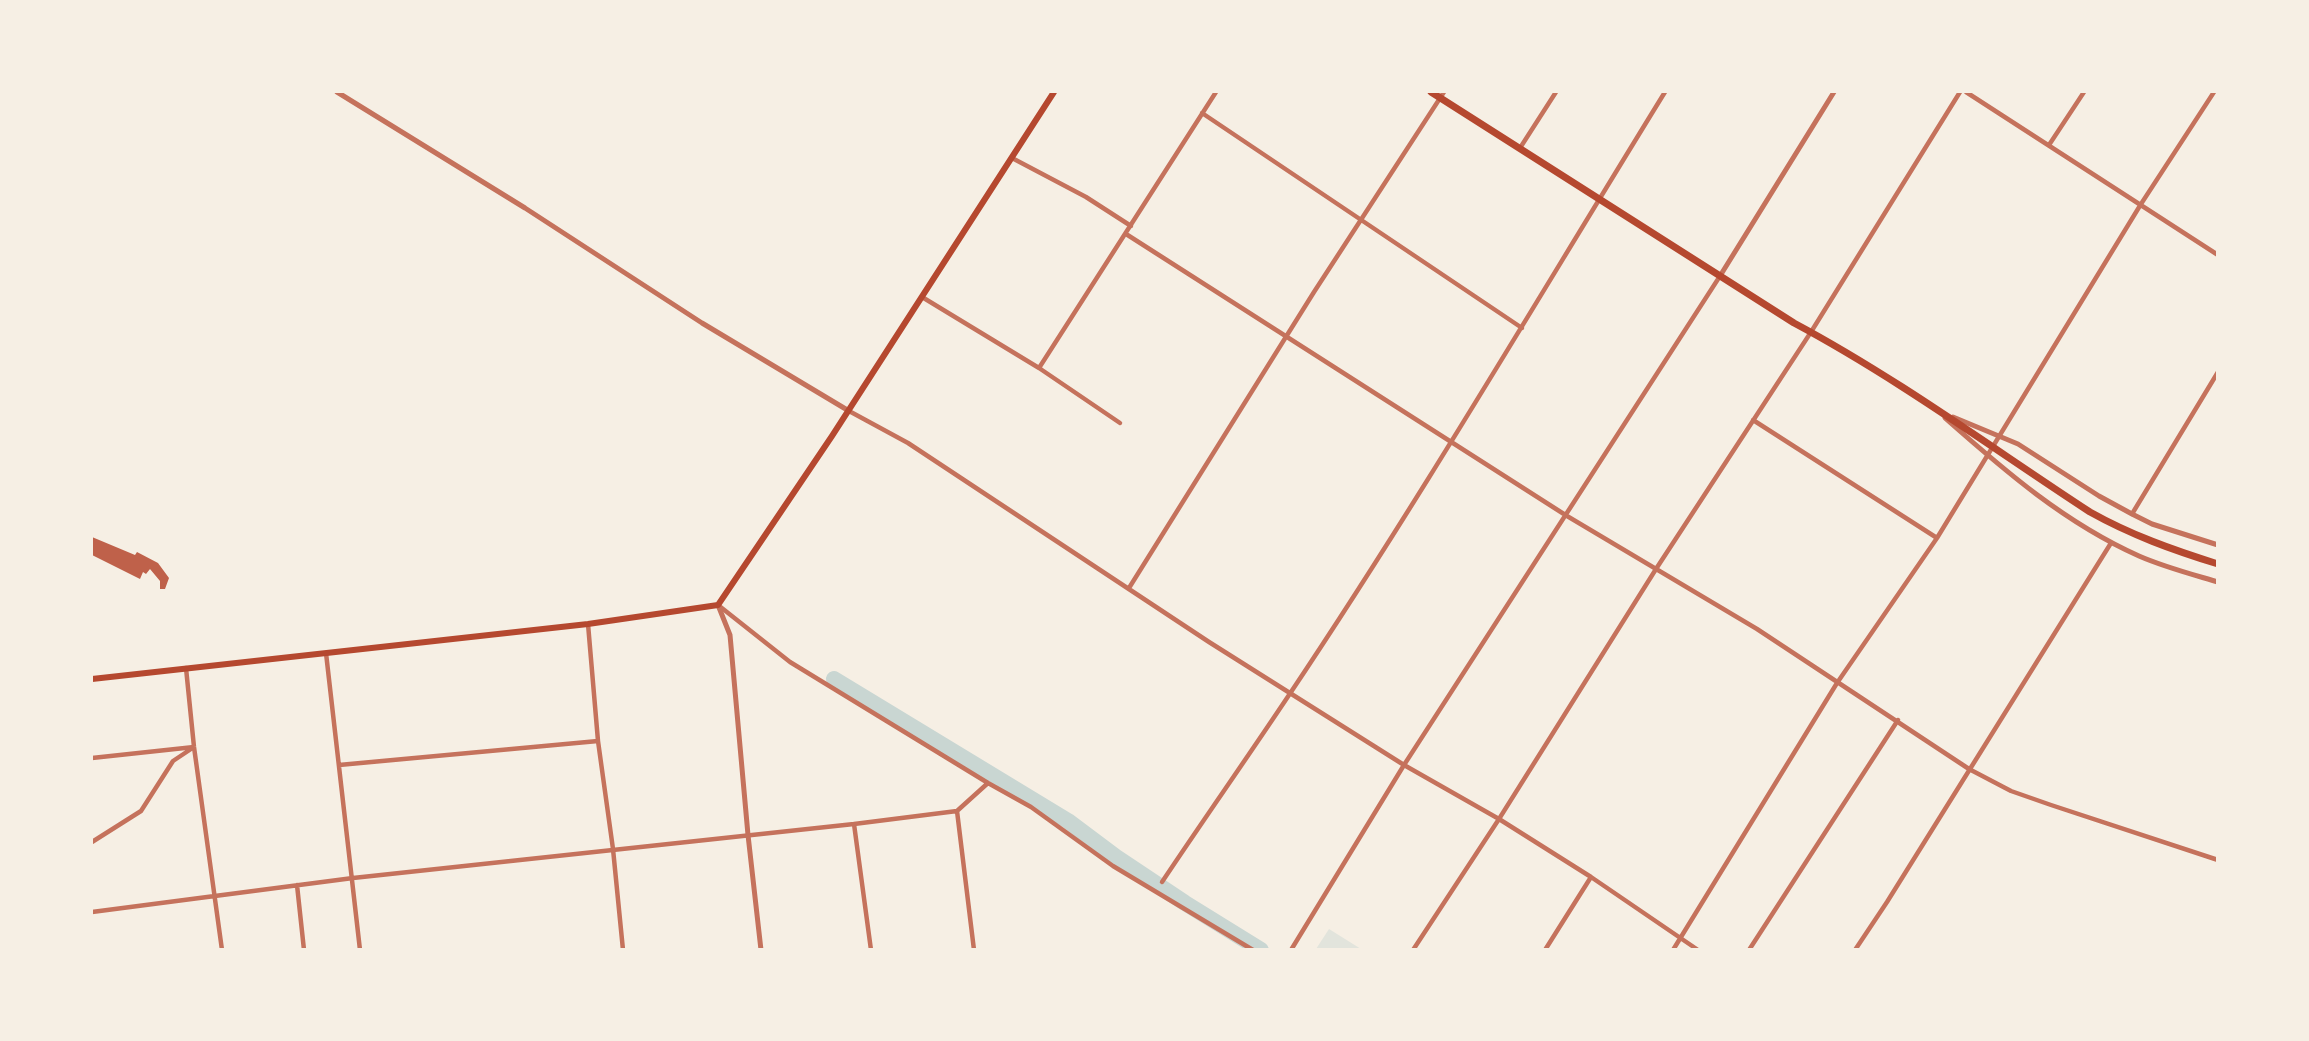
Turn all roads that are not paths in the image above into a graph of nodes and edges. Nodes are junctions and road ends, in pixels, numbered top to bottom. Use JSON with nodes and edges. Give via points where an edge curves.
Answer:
{"nodes":[{"id":1,"x":337,"y":92,"type":"edge"},
{"id":2,"x":1054,"y":92,"type":"edge"},
{"id":3,"x":1216,"y":92,"type":"edge"},
{"id":4,"x":1431,"y":92,"type":"edge"},
{"id":5,"x":1556,"y":92,"type":"edge"},
{"id":6,"x":1665,"y":92,"type":"edge"},
{"id":7,"x":1834,"y":92,"type":"edge"},
{"id":8,"x":1960,"y":92,"type":"edge"},
{"id":9,"x":1966,"y":92,"type":"edge"},
{"id":10,"x":2084,"y":92,"type":"edge"},
{"id":11,"x":2214,"y":92,"type":"edge"},
{"id":12,"x":1442,"y":94,"type":"edge"},
{"id":13,"x":1202,"y":113,"type":"junction"},
{"id":14,"x":2049,"y":146,"type":"junction"},
{"id":15,"x":1520,"y":148,"type":"junction"},
{"id":16,"x":1012,"y":158,"type":"junction"},
{"id":17,"x":1599,"y":199,"type":"junction"},
{"id":18,"x":2140,"y":204,"type":"junction"},
{"id":19,"x":1361,"y":219,"type":"junction"},
{"id":20,"x":1131,"y":226,"type":"junction"},
{"id":21,"x":1126,"y":234,"type":"junction"},
{"id":22,"x":2217,"y":255,"type":"edge"},
{"id":23,"x":1720,"y":276,"type":"junction"},
{"id":24,"x":922,"y":297,"type":"junction"},
{"id":25,"x":1521,"y":328,"type":"junction"},
{"id":26,"x":1811,"y":332,"type":"junction"},
{"id":27,"x":1287,"y":335,"type":"junction"},
{"id":28,"x":1039,"y":368,"type":"junction"},
{"id":29,"x":2217,"y":372,"type":"edge"},
{"id":30,"x":849,"y":411,"type":"junction"},
{"id":31,"x":1937,"y":411,"type":"junction"},
{"id":32,"x":1753,"y":420,"type":"junction"},
{"id":33,"x":1120,"y":423,"type":"dead end"},
{"id":34,"x":1999,"y":436,"type":"junction"},
{"id":35,"x":1452,"y":441,"type":"junction"},
{"id":36,"x":1992,"y":447,"type":"junction"},
{"id":37,"x":1987,"y":455,"type":"junction"},
{"id":38,"x":2132,"y":514,"type":"junction"},
{"id":39,"x":1567,"y":516,"type":"junction"},
{"id":40,"x":1937,"y":538,"type":"junction"},
{"id":41,"x":2111,"y":543,"type":"junction"},
{"id":42,"x":2217,"y":545,"type":"edge"},
{"id":43,"x":2217,"y":564,"type":"edge"},
{"id":44,"x":1656,"y":569,"type":"junction"},
{"id":45,"x":2217,"y":582,"type":"edge"},
{"id":46,"x":1128,"y":588,"type":"junction"},
{"id":47,"x":718,"y":605,"type":"junction"},
{"id":48,"x":588,"y":624,"type":"junction"},
{"id":49,"x":326,"y":653,"type":"junction"},
{"id":50,"x":186,"y":668,"type":"junction"},
{"id":51,"x":92,"y":679,"type":"edge"},
{"id":52,"x":1837,"y":683,"type":"junction"},
{"id":53,"x":1290,"y":694,"type":"junction"},
{"id":54,"x":1898,"y":720,"type":"junction"},
{"id":55,"x":598,"y":741,"type":"junction"},
{"id":56,"x":194,"y":747,"type":"junction"},
{"id":57,"x":92,"y":758,"type":"edge"},
{"id":58,"x":339,"y":765,"type":"junction"},
{"id":59,"x":1404,"y":765,"type":"junction"},
{"id":60,"x":1970,"y":768,"type":"junction"},
{"id":61,"x":988,"y":783,"type":"junction"},
{"id":62,"x":957,"y":811,"type":"junction"},
{"id":63,"x":1499,"y":819,"type":"junction"},
{"id":64,"x":854,"y":824,"type":"junction"},
{"id":65,"x":748,"y":835,"type":"junction"},
{"id":66,"x":92,"y":842,"type":"edge"},
{"id":67,"x":614,"y":849,"type":"junction"},
{"id":68,"x":2217,"y":860,"type":"edge"},
{"id":69,"x":1591,"y":877,"type":"junction"},
{"id":70,"x":353,"y":878,"type":"junction"},
{"id":71,"x":1162,"y":882,"type":"dead end"},
{"id":72,"x":297,"y":885,"type":"junction"},
{"id":73,"x":215,"y":897,"type":"junction"},
{"id":74,"x":92,"y":912,"type":"edge"},
{"id":75,"x":1680,"y":938,"type":"junction"},
{"id":76,"x":222,"y":950,"type":"edge"},
{"id":77,"x":304,"y":950,"type":"edge"},
{"id":78,"x":360,"y":950,"type":"edge"},
{"id":79,"x":623,"y":950,"type":"edge"},
{"id":80,"x":761,"y":950,"type":"edge"},
{"id":81,"x":871,"y":950,"type":"edge"},
{"id":82,"x":974,"y":950,"type":"edge"},
{"id":83,"x":1253,"y":950,"type":"edge"},
{"id":84,"x":1291,"y":950,"type":"edge"},
{"id":85,"x":1413,"y":950,"type":"edge"},
{"id":86,"x":1545,"y":950,"type":"edge"},
{"id":87,"x":1673,"y":950,"type":"edge"},
{"id":88,"x":1698,"y":950,"type":"edge"},
{"id":89,"x":1749,"y":950,"type":"edge"},
{"id":90,"x":1855,"y":950,"type":"edge"}],
"edges":[{"from":1,"to":30,"type":"street"},
{"from":2,"to":16,"type":"main road"},
{"from":3,"to":13,"type":"street"},
{"from":4,"to":12,"type":"main road"},
{"from":5,"to":15,"type":"street"},
{"from":6,"to":17,"type":"street"},
{"from":7,"to":23,"type":"street"},
{"from":8,"to":26,"type":"street"},
{"from":9,"to":14,"type":"street"},
{"from":10,"to":14,"type":"street"},
{"from":11,"to":18,"type":"street"},
{"from":12,"to":15,"type":"main road"},
{"from":12,"to":19,"type":"street"},
{"from":13,"to":19,"type":"street"},
{"from":13,"to":20,"type":"street"},
{"from":14,"to":18,"type":"street"},
{"from":15,"to":17,"type":"main road"},
{"from":16,"to":20,"type":"street"},
{"from":16,"to":24,"type":"main road"},
{"from":17,"to":23,"type":"main road"},
{"from":17,"to":25,"type":"street"},
{"from":18,"to":22,"type":"street"},
{"from":18,"to":34,"type":"street"},
{"from":19,"to":25,"type":"street"},
{"from":19,"to":27,"type":"street"},
{"from":20,"to":21,"type":"street"},
{"from":21,"to":27,"type":"street"},
{"from":21,"to":28,"type":"street"},
{"from":23,"to":26,"type":"main road"},
{"from":23,"to":39,"type":"street"},
{"from":24,"to":28,"type":"street"},
{"from":24,"to":30,"type":"main road"},
{"from":25,"to":35,"type":"street"},
{"from":26,"to":31,"type":"main road"},
{"from":26,"to":32,"type":"street"},
{"from":27,"to":35,"type":"street"},
{"from":27,"to":46,"type":"street"},
{"from":28,"to":33,"type":"street"},
{"from":29,"to":38,"type":"street"},
{"from":30,"to":46,"type":"street","via":[[908,443]]},
{"from":30,"to":47,"type":"main road"},
{"from":31,"to":34,"type":"street"},
{"from":31,"to":36,"type":"main road"},
{"from":31,"to":37,"type":"street"},
{"from":32,"to":40,"type":"street"},
{"from":32,"to":44,"type":"street"},
{"from":34,"to":36,"type":"street"},
{"from":34,"to":38,"type":"street"},
{"from":35,"to":39,"type":"street"},
{"from":35,"to":53,"type":"street"},
{"from":36,"to":37,"type":"street"},
{"from":36,"to":43,"type":"main road","via":[[2119,529]]},
{"from":37,"to":40,"type":"street"},
{"from":37,"to":41,"type":"street","via":[[2028,489]]},
{"from":38,"to":42,"type":"street"},
{"from":39,"to":44,"type":"street"},
{"from":39,"to":59,"type":"street"},
{"from":40,"to":52,"type":"street"},
{"from":41,"to":45,"type":"street"},
{"from":41,"to":60,"type":"street"},
{"from":44,"to":52,"type":"street","via":[[1757,629]]},
{"from":44,"to":63,"type":"street"},
{"from":46,"to":53,"type":"street"},
{"from":47,"to":48,"type":"main road"},
{"from":47,"to":61,"type":"street","via":[[790,662]]},
{"from":47,"to":65,"type":"street","via":[[730,635]]},
{"from":48,"to":49,"type":"main road"},
{"from":48,"to":55,"type":"street"},
{"from":49,"to":50,"type":"main road"},
{"from":49,"to":58,"type":"street"},
{"from":50,"to":51,"type":"main road"},
{"from":50,"to":56,"type":"street"},
{"from":52,"to":54,"type":"street"},
{"from":52,"to":75,"type":"street"},
{"from":53,"to":59,"type":"street"},
{"from":53,"to":71,"type":"street"},
{"from":54,"to":60,"type":"street"},
{"from":54,"to":89,"type":"street"},
{"from":55,"to":58,"type":"street"},
{"from":55,"to":67,"type":"street"},
{"from":56,"to":57,"type":"street"},
{"from":56,"to":66,"type":"street","via":[[173,761],[141,811]]},
{"from":56,"to":73,"type":"street"},
{"from":58,"to":70,"type":"street"},
{"from":59,"to":63,"type":"street"},
{"from":59,"to":84,"type":"street"},
{"from":60,"to":68,"type":"street","via":[[2011,791],[2051,806]]},
{"from":60,"to":90,"type":"street"},
{"from":61,"to":62,"type":"street"},
{"from":61,"to":83,"type":"street","via":[[1031,807],[1113,866]]},
{"from":62,"to":64,"type":"street"},
{"from":62,"to":82,"type":"street"},
{"from":63,"to":69,"type":"street"},
{"from":63,"to":85,"type":"street"},
{"from":64,"to":65,"type":"street"},
{"from":64,"to":81,"type":"street"},
{"from":65,"to":67,"type":"street"},
{"from":65,"to":80,"type":"street"},
{"from":67,"to":70,"type":"street"},
{"from":67,"to":79,"type":"street"},
{"from":69,"to":75,"type":"street"},
{"from":69,"to":86,"type":"street"},
{"from":70,"to":72,"type":"street"},
{"from":70,"to":78,"type":"street"},
{"from":72,"to":73,"type":"street"},
{"from":72,"to":77,"type":"street"},
{"from":73,"to":74,"type":"street"},
{"from":73,"to":76,"type":"street"},
{"from":75,"to":87,"type":"street"},
{"from":75,"to":88,"type":"street"}]}
